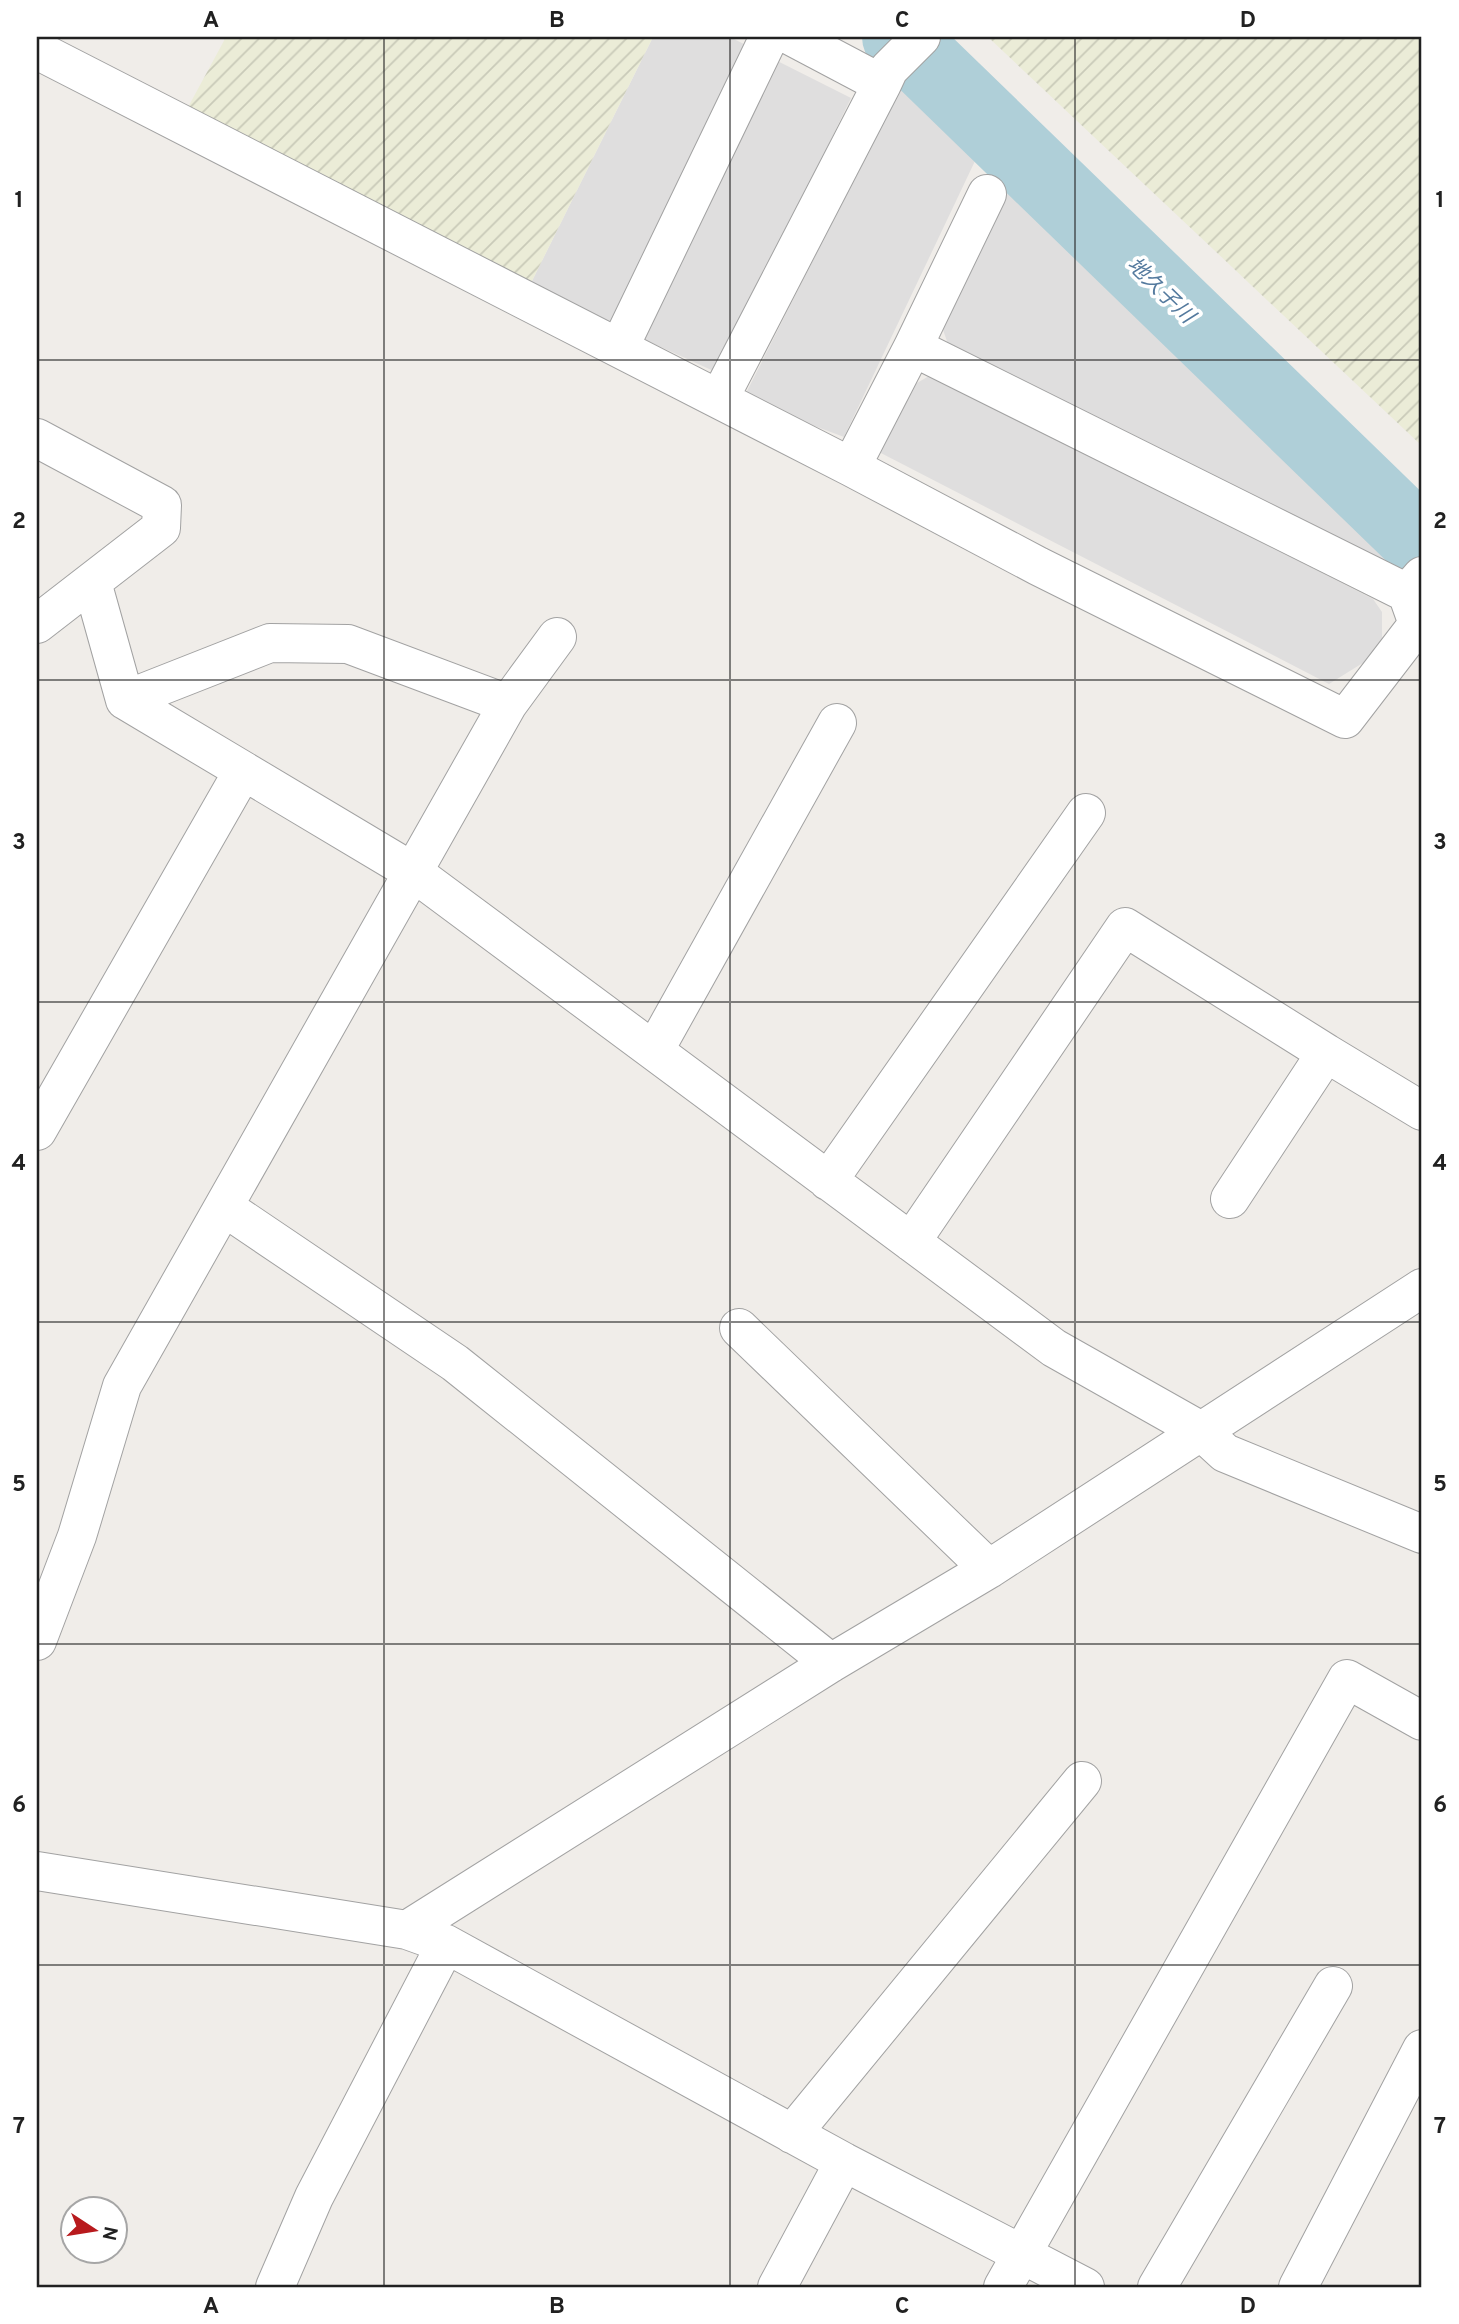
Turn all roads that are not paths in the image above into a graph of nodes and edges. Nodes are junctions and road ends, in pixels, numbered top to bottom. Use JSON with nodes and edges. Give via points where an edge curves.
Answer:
{"nodes":[{"id":1,"x":45,"y":37,"type":"edge"},
{"id":2,"x":769,"y":37,"type":"edge"},
{"id":3,"x":793,"y":37,"type":"edge"},
{"id":4,"x":921,"y":37,"type":"edge"},
{"id":5,"x":37,"y":50,"type":"edge"},
{"id":6,"x":886,"y":76,"type":"junction"},
{"id":7,"x":987,"y":194,"type":"dead end"},
{"id":8,"x":913,"y":346,"type":"junction"},
{"id":9,"x":619,"y":348,"type":"junction"},
{"id":10,"x":719,"y":399,"type":"junction"},
{"id":11,"x":37,"y":438,"type":"edge"},
{"id":12,"x":851,"y":467,"type":"junction"},
{"id":13,"x":92,"y":582,"type":"junction"},
{"id":14,"x":1415,"y":584,"type":"edge"},
{"id":15,"x":37,"y":624,"type":"edge"},
{"id":16,"x":557,"y":637,"type":"dead end"},
{"id":17,"x":125,"y":700,"type":"junction"},
{"id":18,"x":508,"y":704,"type":"junction"},
{"id":19,"x":837,"y":723,"type":"dead end"},
{"id":20,"x":243,"y":771,"type":"junction"},
{"id":21,"x":1086,"y":813,"type":"dead end"},
{"id":22,"x":413,"y":872,"type":"junction"},
{"id":23,"x":654,"y":1051,"type":"junction"},
{"id":24,"x":1326,"y":1053,"type":"junction"},
{"id":25,"x":1422,"y":1111,"type":"edge"},
{"id":26,"x":37,"y":1131,"type":"edge"},
{"id":27,"x":828,"y":1181,"type":"junction"},
{"id":28,"x":1230,"y":1199,"type":"dead end"},
{"id":29,"x":224,"y":1207,"type":"junction"},
{"id":30,"x":911,"y":1242,"type":"junction"},
{"id":31,"x":1422,"y":1288,"type":"edge"},
{"id":32,"x":739,"y":1328,"type":"dead end"},
{"id":33,"x":1201,"y":1431,"type":"junction"},
{"id":34,"x":1422,"y":1534,"type":"edge"},
{"id":35,"x":989,"y":1569,"type":"junction"},
{"id":36,"x":37,"y":1641,"type":"edge"},
{"id":37,"x":831,"y":1663,"type":"junction"},
{"id":38,"x":1422,"y":1721,"type":"edge"},
{"id":39,"x":1082,"y":1781,"type":"dead end"},
{"id":40,"x":37,"y":1871,"type":"edge"},
{"id":41,"x":407,"y":1930,"type":"junction"},
{"id":42,"x":446,"y":1944,"type":"junction"},
{"id":43,"x":1333,"y":1986,"type":"dead end"},
{"id":44,"x":1422,"y":2049,"type":"edge"},
{"id":45,"x":792,"y":2134,"type":"junction"},
{"id":46,"x":844,"y":2162,"type":"junction"},
{"id":47,"x":1020,"y":2253,"type":"junction"},
{"id":48,"x":275,"y":2287,"type":"edge"},
{"id":49,"x":777,"y":2287,"type":"edge"},
{"id":50,"x":1003,"y":2287,"type":"edge"},
{"id":51,"x":1085,"y":2287,"type":"edge"},
{"id":52,"x":1157,"y":2287,"type":"edge"},
{"id":53,"x":1298,"y":2287,"type":"edge"}],
"edges":[{"from":1,"to":5,"type":"street"},
{"from":2,"to":9,"type":"street"},
{"from":3,"to":6,"type":"street"},
{"from":4,"to":6,"type":"street"},
{"from":5,"to":9,"type":"street"},
{"from":6,"to":10,"type":"street"},
{"from":7,"to":8,"type":"street"},
{"from":8,"to":12,"type":"street"},
{"from":8,"to":14,"type":"street"},
{"from":9,"to":10,"type":"street"},
{"from":10,"to":12,"type":"street"},
{"from":11,"to":13,"type":"street","via":[[162,505],[161,528]]},
{"from":12,"to":14,"type":"street","via":[[1345,719],[1418,624]]},
{"from":13,"to":15,"type":"street"},
{"from":13,"to":17,"type":"street"},
{"from":16,"to":18,"type":"street"},
{"from":17,"to":18,"type":"street","via":[[270,643],[348,644]]},
{"from":17,"to":20,"type":"street"},
{"from":18,"to":22,"type":"street"},
{"from":19,"to":23,"type":"street"},
{"from":20,"to":22,"type":"street"},
{"from":20,"to":26,"type":"street"},
{"from":21,"to":27,"type":"street"},
{"from":22,"to":23,"type":"street"},
{"from":22,"to":29,"type":"street"},
{"from":23,"to":27,"type":"street"},
{"from":24,"to":25,"type":"street"},
{"from":24,"to":28,"type":"street"},
{"from":24,"to":30,"type":"street","via":[[1125,927]]},
{"from":27,"to":30,"type":"street"},
{"from":29,"to":36,"type":"street","via":[[122,1386],[77,1536]]},
{"from":29,"to":37,"type":"street","via":[[455,1363]]},
{"from":30,"to":33,"type":"street","via":[[1054,1348]]},
{"from":31,"to":33,"type":"street"},
{"from":32,"to":35,"type":"street"},
{"from":33,"to":34,"type":"street","via":[[1224,1453]]},
{"from":33,"to":35,"type":"street"},
{"from":35,"to":37,"type":"street"},
{"from":37,"to":41,"type":"street"},
{"from":38,"to":47,"type":"street","via":[[1347,1679]]},
{"from":39,"to":45,"type":"street"},
{"from":40,"to":41,"type":"street"},
{"from":41,"to":42,"type":"street"},
{"from":42,"to":45,"type":"street"},
{"from":42,"to":48,"type":"street","via":[[314,2197]]},
{"from":43,"to":52,"type":"street"},
{"from":44,"to":53,"type":"street"},
{"from":45,"to":46,"type":"street"},
{"from":46,"to":47,"type":"street"},
{"from":46,"to":49,"type":"street"},
{"from":47,"to":50,"type":"street"},
{"from":47,"to":51,"type":"street"}]}
